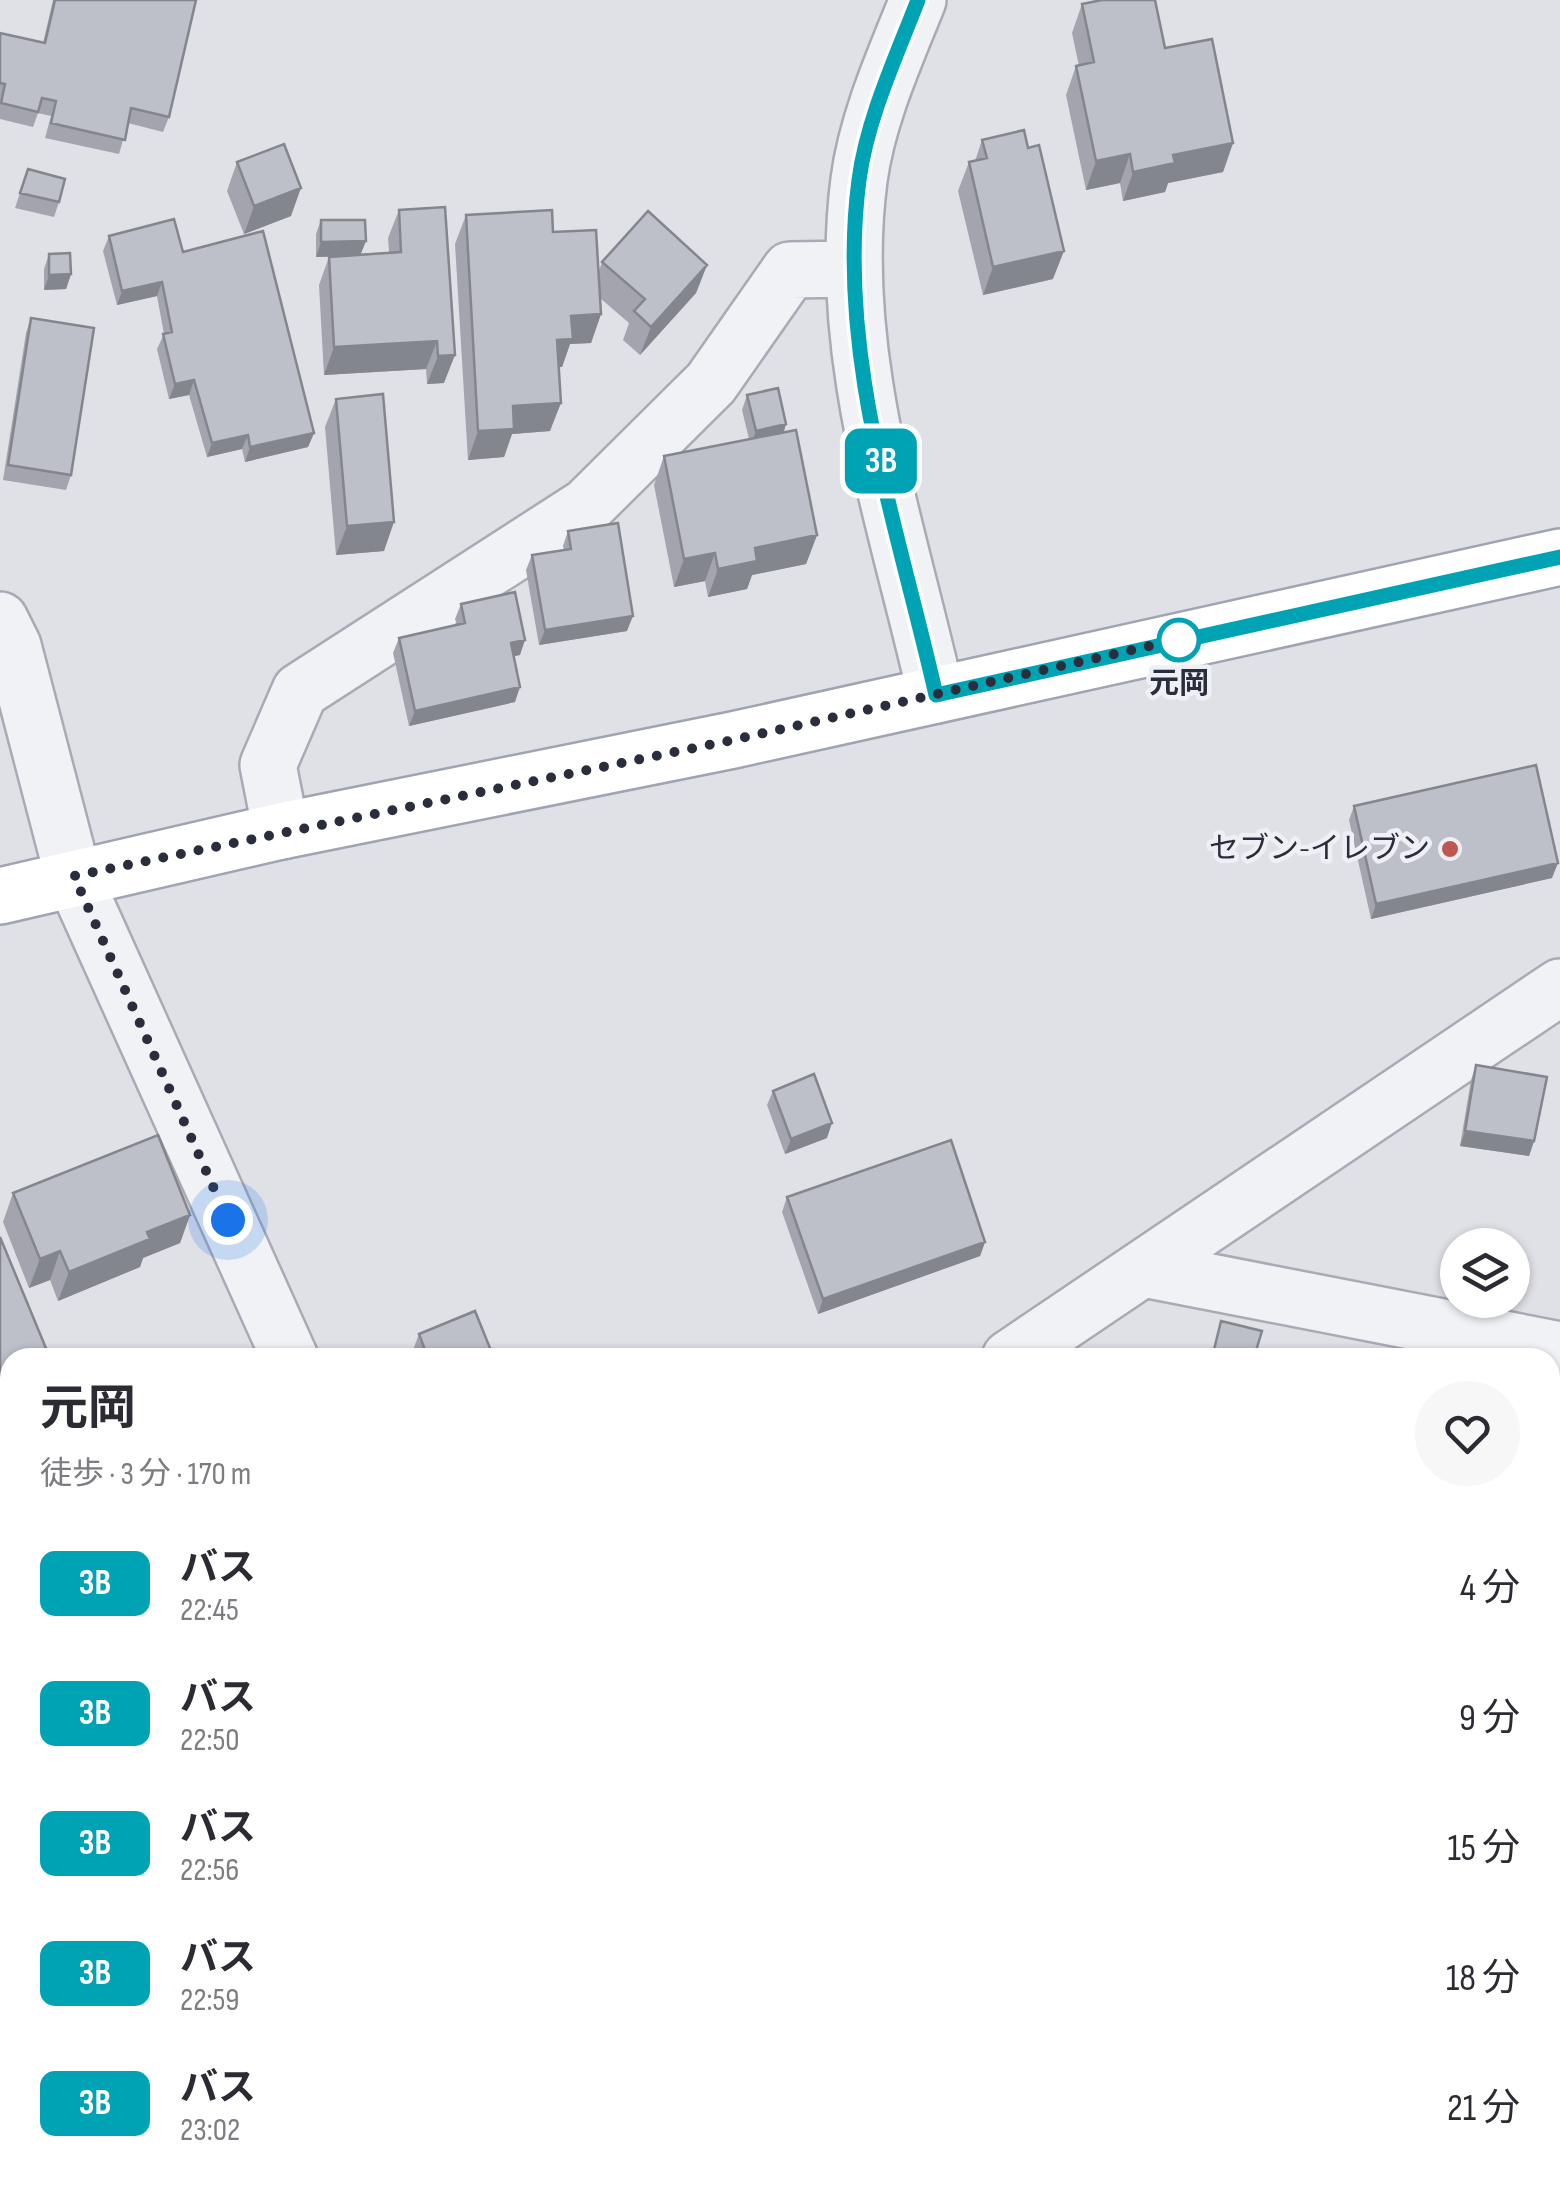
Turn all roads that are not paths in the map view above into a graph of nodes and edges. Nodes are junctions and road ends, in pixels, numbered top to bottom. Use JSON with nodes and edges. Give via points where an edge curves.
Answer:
{"nodes":[{"id":1,"x":918,"y":0,"type":"edge"},
{"id":2,"x":850,"y":269,"type":"junction"},
{"id":3,"x":1560,"y":557,"type":"edge"},
{"id":4,"x":0,"y":620,"type":"edge"},
{"id":5,"x":936,"y":695,"type":"junction"},
{"id":6,"x":281,"y":830,"type":"junction"},
{"id":7,"x":74,"y":876,"type":"junction"},
{"id":8,"x":0,"y":896,"type":"edge"},
{"id":9,"x":1560,"y":987,"type":"edge"},
{"id":10,"x":1144,"y":1270,"type":"junction"},
{"id":11,"x":286,"y":1348,"type":"edge"},
{"id":12,"x":1025,"y":1348,"type":"edge"},
{"id":13,"x":1550,"y":1348,"type":"edge"}],
"edges":[{"from":1,"to":2,"type":"street","via":[[859,176]]},
{"from":2,"to":5,"type":"street","via":[[868,407]]},
{"from":2,"to":6,"type":"street","via":[[790,270],[711,384],[587,506],[300,691],[268,765]]},
{"from":3,"to":5,"type":"main road"},
{"from":4,"to":7,"type":"street","via":[[13,646]]},
{"from":5,"to":6,"type":"main road"},
{"from":6,"to":7,"type":"main road"},
{"from":7,"to":8,"type":"main road"},
{"from":7,"to":11,"type":"street"},
{"from":9,"to":10,"type":"street"},
{"from":10,"to":12,"type":"street"},
{"from":10,"to":13,"type":"street"}]}
